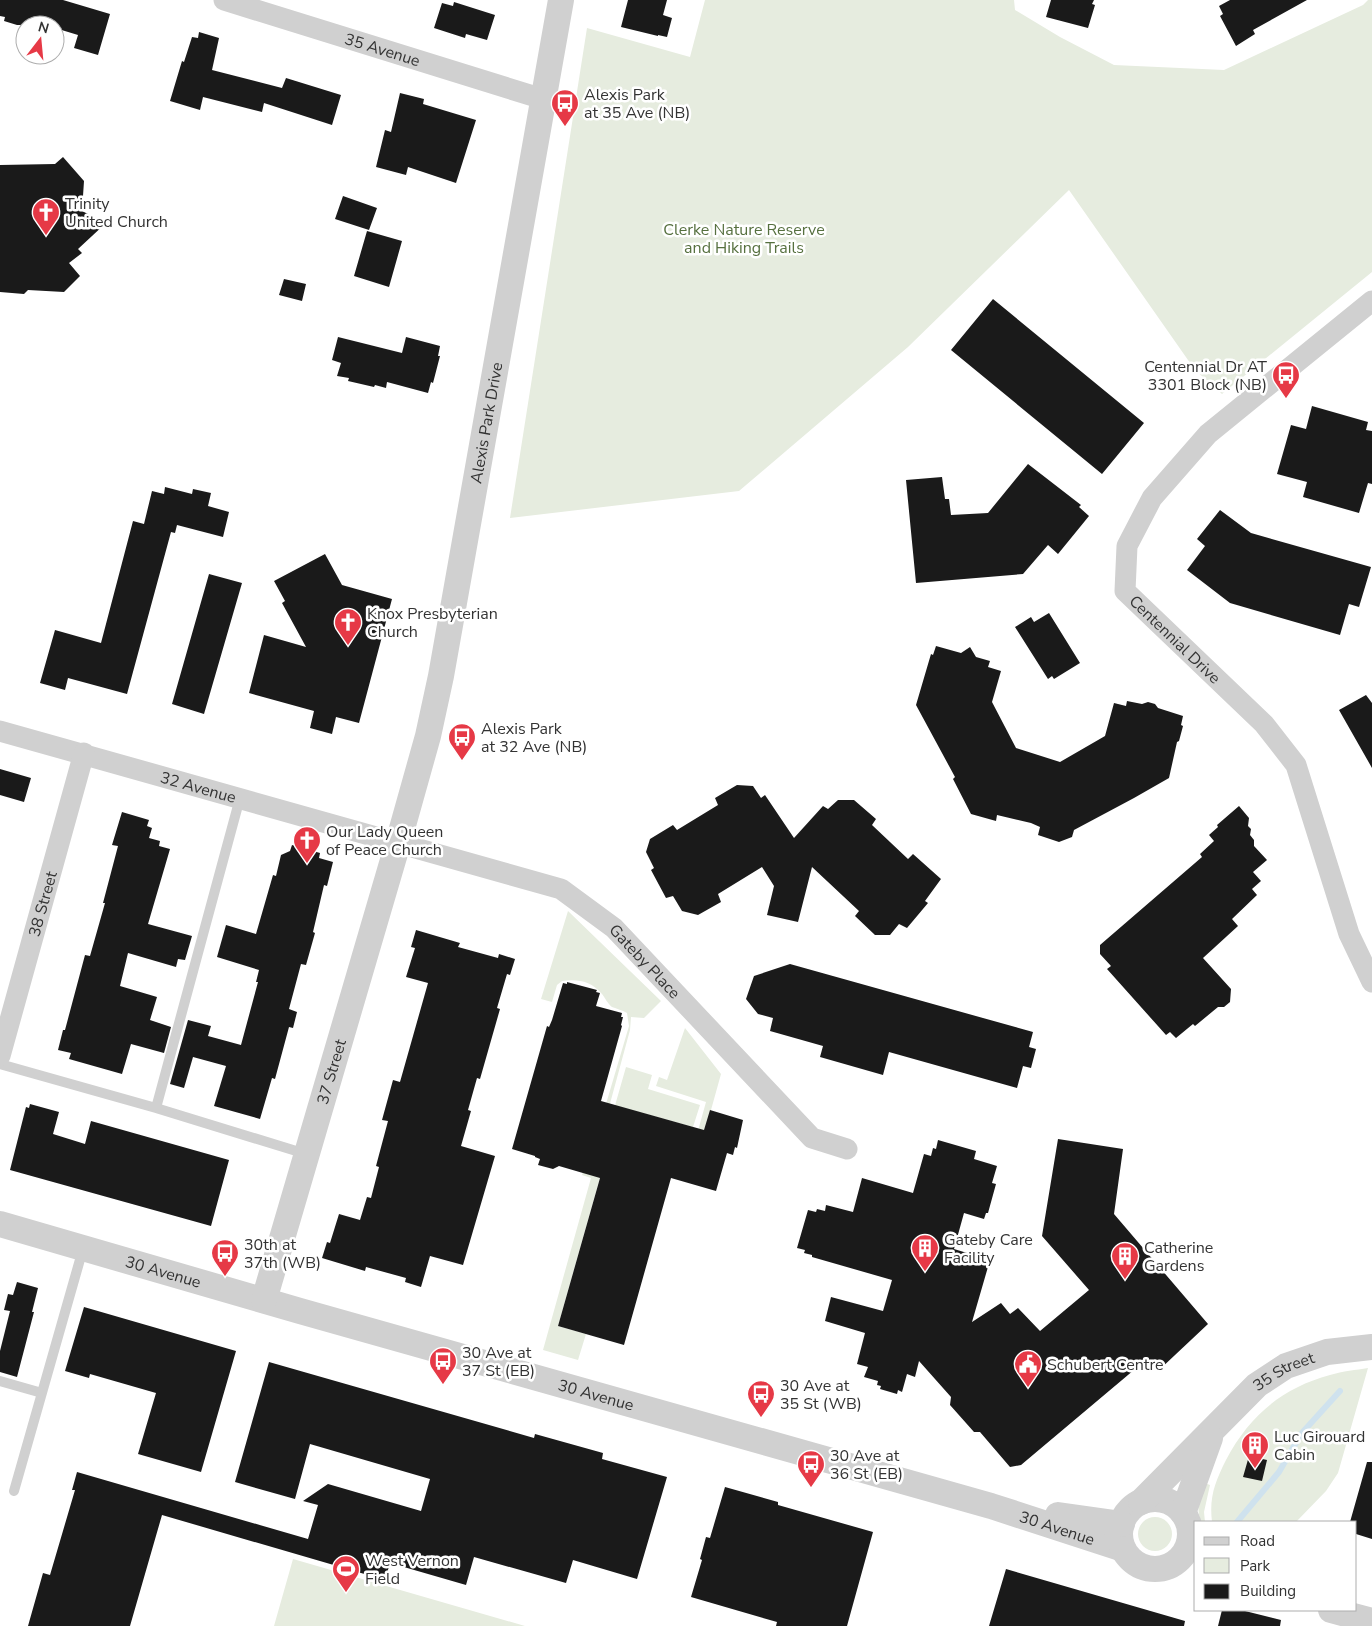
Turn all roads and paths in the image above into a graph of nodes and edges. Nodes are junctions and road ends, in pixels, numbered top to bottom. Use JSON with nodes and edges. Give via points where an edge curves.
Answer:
{"nodes":[{"id":1,"x":224,"y":0,"type":"edge"},
{"id":2,"x":561,"y":0,"type":"edge"},
{"id":3,"x":543,"y":99,"type":"junction"},
{"id":4,"x":1372,"y":301,"type":"edge"},
{"id":5,"x":0,"y":731,"type":"edge"},
{"id":6,"x":84,"y":753,"type":"junction"},
{"id":7,"x":240,"y":798,"type":"junction"},
{"id":8,"x":398,"y":843,"type":"junction"},
{"id":9,"x":1372,"y":982,"type":"edge"},
{"id":10,"x":0,"y":1056,"type":"edge"},
{"id":11,"x":0,"y":1064,"type":"edge"},
{"id":12,"x":156,"y":1108,"type":"junction"},
{"id":13,"x":847,"y":1149,"type":"dead end"},
{"id":14,"x":307,"y":1154,"type":"junction"},
{"id":15,"x":0,"y":1224,"type":"edge"},
{"id":16,"x":84,"y":1249,"type":"junction"},
{"id":17,"x":264,"y":1300,"type":"junction"},
{"id":18,"x":1371,"y":1347,"type":"edge"},
{"id":19,"x":0,"y":1381,"type":"edge"},
{"id":20,"x":42,"y":1393,"type":"junction"},
{"id":21,"x":1212,"y":1430,"type":"junction"},
{"id":22,"x":14,"y":1491,"type":"dead end"},
{"id":23,"x":1141,"y":1502,"type":"junction"},
{"id":24,"x":1183,"y":1513,"type":"junction"},
{"id":25,"x":1122,"y":1537,"type":"junction"},
{"id":26,"x":1192,"y":1543,"type":"edge"},
{"id":27,"x":1185,"y":1568,"type":"edge"},
{"id":28,"x":1341,"y":1617,"type":"edge"},
{"id":29,"x":1372,"y":1621,"type":"edge"}],
"edges":[{"from":1,"to":3,"type":"street","name":"35 Avenue"},
{"from":2,"to":3,"type":"street","name":"Alexis Park Drive"},
{"from":3,"to":8,"type":"street","name":"Alexis Park Drive","via":[[441,676]]},
{"from":4,"to":9,"type":"street","name":"Centennial Drive","via":[[1208,434],[1152,498],[1127,546],[1125,591],[1264,724],[1296,765],[1349,934]]},
{"from":5,"to":6,"type":"street","name":"32 Avenue"},
{"from":6,"to":7,"type":"street","name":"32 Avenue"},
{"from":6,"to":10,"type":"street","name":"38 Street"},
{"from":7,"to":8,"type":"street","name":"32 Avenue"},
{"from":7,"to":12,"type":"lane"},
{"from":8,"to":13,"type":"street","name":"Gateby Place","via":[[561,889],[614,928],[812,1138]]},
{"from":8,"to":14,"type":"street","name":"37 Street"},
{"from":11,"to":12,"type":"lane"},
{"from":12,"to":14,"type":"lane"},
{"from":14,"to":17,"type":"street","name":"37 Street"},
{"from":15,"to":16,"type":"street","name":"30 Avenue"},
{"from":16,"to":17,"type":"street","name":"30 Avenue"},
{"from":16,"to":20,"type":"lane"},
{"from":17,"to":25,"type":"street","name":"30 Avenue","via":[[991,1506]]},
{"from":18,"to":21,"type":"street","name":"35 Street","via":[[1327,1352],[1286,1366],[1257,1385]]},
{"from":19,"to":20,"type":"lane"},
{"from":20,"to":22,"type":"lane"},
{"from":21,"to":23,"type":"street","name":"35 Street"},
{"from":21,"to":24,"type":"street","name":"35 Street"},
{"from":23,"to":24,"type":"street","via":[[1157,1499],[1174,1505]]},
{"from":23,"to":25,"type":"street","via":[[1131,1509]]},
{"from":24,"to":26,"type":"street"},
{"from":25,"to":27,"type":"street","via":[[1130,1559],[1143,1567]]},
{"from":26,"to":27,"type":"street","via":[[1183,1555]]},
{"from":28,"to":29,"type":"street"}]}
